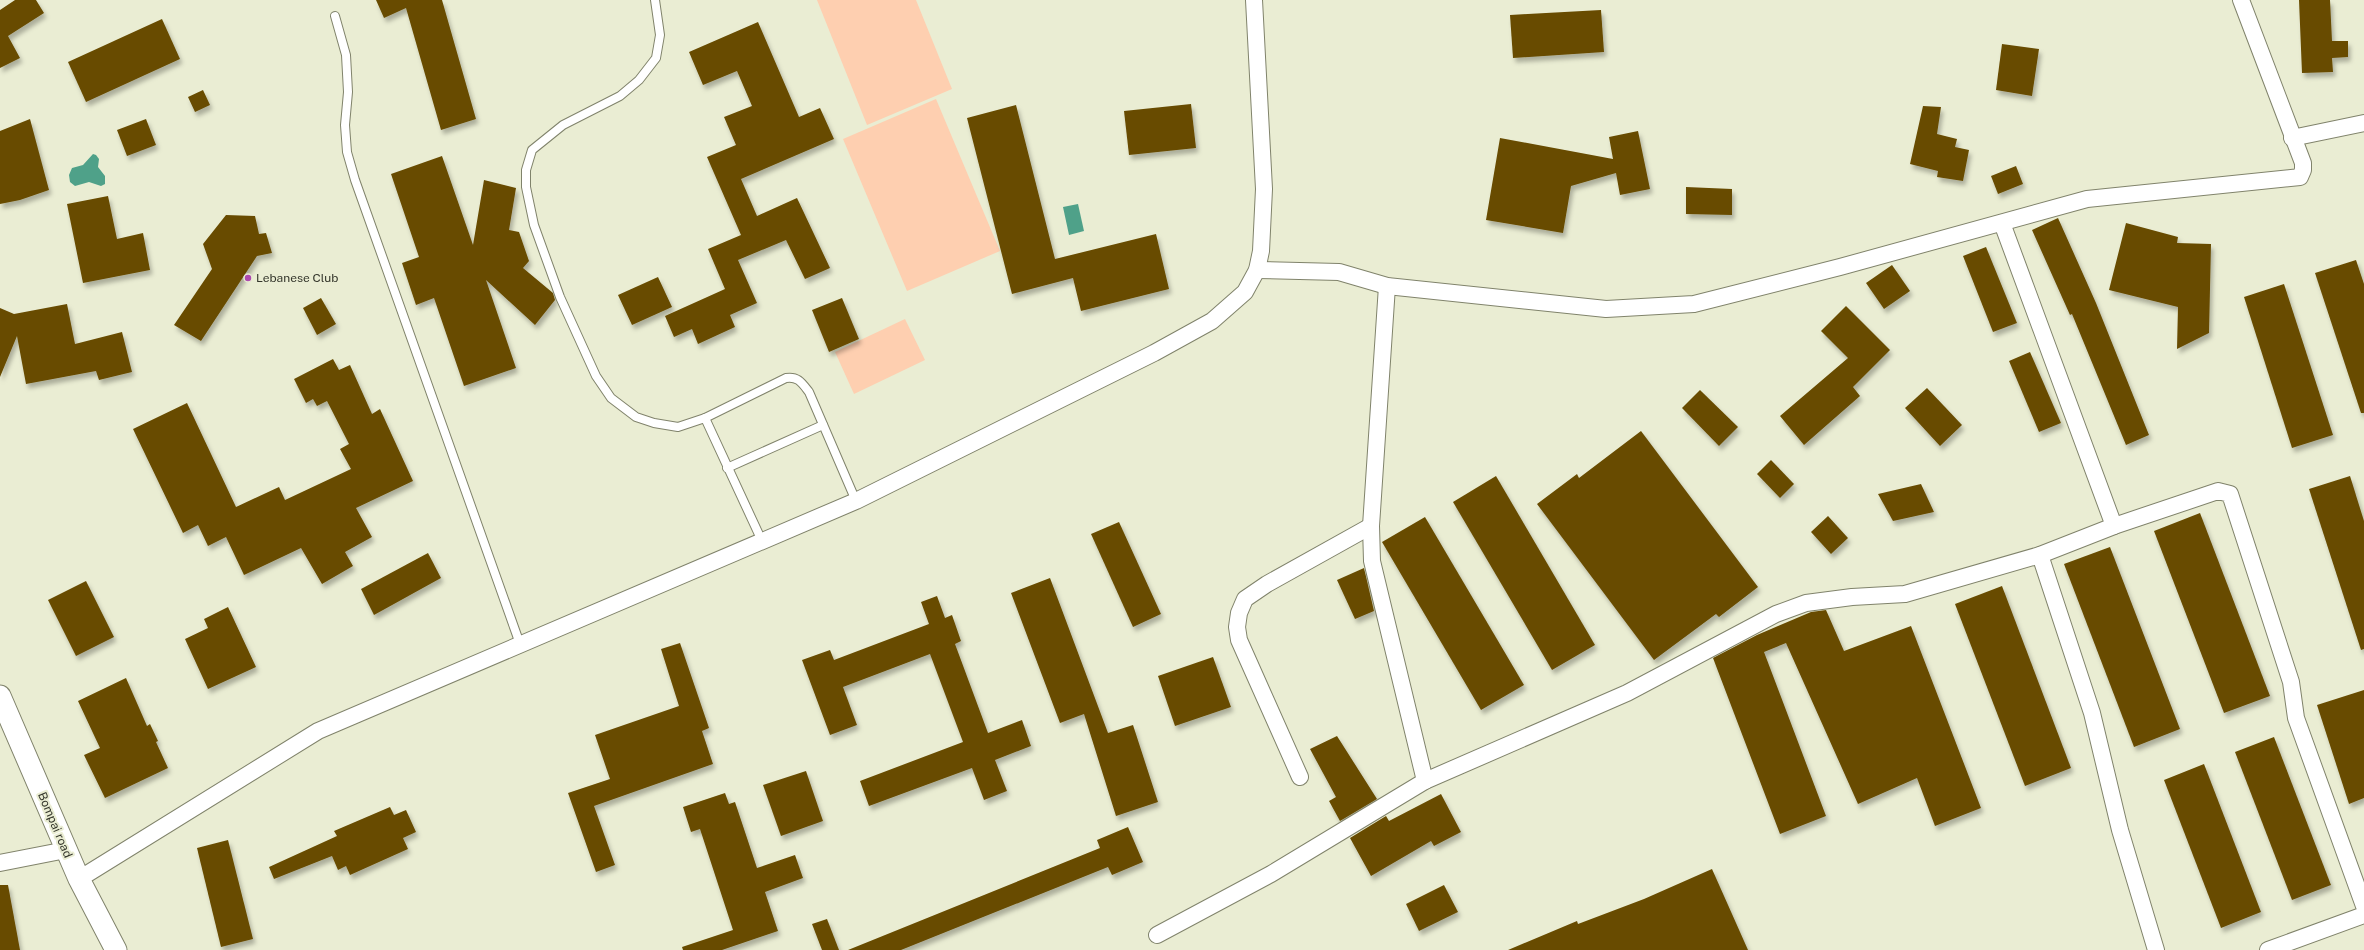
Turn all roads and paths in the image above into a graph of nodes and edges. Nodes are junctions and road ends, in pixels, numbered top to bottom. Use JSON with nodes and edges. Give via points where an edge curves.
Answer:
{"nodes":[{"id":1,"x":655,"y":0,"type":"edge"},
{"id":2,"x":1254,"y":0,"type":"edge"},
{"id":3,"x":2241,"y":0,"type":"edge"},
{"id":4,"x":334,"y":16,"type":"dead end"},
{"id":5,"x":2364,"y":123,"type":"edge"},
{"id":6,"x":2292,"y":138,"type":"junction"},
{"id":7,"x":2002,"y":223,"type":"junction"},
{"id":8,"x":1257,"y":270,"type":"junction"},
{"id":9,"x":1387,"y":286,"type":"junction"},
{"id":10,"x":705,"y":418,"type":"junction"},
{"id":11,"x":823,"y":425,"type":"junction"},
{"id":12,"x":728,"y":468,"type":"junction"},
{"id":13,"x":856,"y":500,"type":"junction"},
{"id":14,"x":1371,"y":526,"type":"junction"},
{"id":15,"x":2114,"y":526,"type":"junction"},
{"id":16,"x":762,"y":541,"type":"junction"},
{"id":17,"x":2040,"y":555,"type":"junction"},
{"id":18,"x":520,"y":644,"type":"junction"},
{"id":19,"x":0,"y":696,"type":"edge"},
{"id":20,"x":1300,"y":777,"type":"dead end"},
{"id":21,"x":1426,"y":781,"type":"junction"},
{"id":22,"x":66,"y":850,"type":"junction"},
{"id":23,"x":0,"y":863,"type":"edge"},
{"id":24,"x":79,"y":879,"type":"junction"},
{"id":25,"x":2364,"y":906,"type":"edge"},
{"id":26,"x":2364,"y":915,"type":"edge"},
{"id":27,"x":1157,"y":935,"type":"dead end"},
{"id":28,"x":116,"y":950,"type":"edge"},
{"id":29,"x":2156,"y":950,"type":"edge"},
{"id":30,"x":2268,"y":950,"type":"edge"}],
"edges":[{"from":1,"to":10,"type":"lane","via":[[660,35],[656,58],[639,80],[620,96],[563,125],[532,150],[526,170],[526,187],[534,225],[560,297],[596,376],[611,398],[636,417],[654,423],[678,427]]},
{"from":2,"to":8,"type":"street","via":[[1264,189],[1261,251]]},
{"from":3,"to":6,"type":"street"},
{"from":4,"to":18,"type":"lane","via":[[346,54],[348,92],[345,125],[347,152],[355,180]]},
{"from":5,"to":6,"type":"street"},
{"from":6,"to":7,"type":"street","via":[[2303,162],[2300,177],[2087,198]]},
{"from":7,"to":9,"type":"street","via":[[1694,304],[1606,309]]},
{"from":7,"to":15,"type":"street"},
{"from":8,"to":9,"type":"street","via":[[1339,272]]},
{"from":8,"to":13,"type":"street","via":[[1245,292],[1212,321],[1154,353]]},
{"from":9,"to":14,"type":"street"},
{"from":10,"to":11,"type":"lane","via":[[786,378],[793,377],[801,381],[809,392]]},
{"from":10,"to":12,"type":"lane"},
{"from":11,"to":12,"type":"lane"},
{"from":11,"to":13,"type":"lane"},
{"from":12,"to":16,"type":"lane"},
{"from":13,"to":16,"type":"street"},
{"from":14,"to":20,"type":"street","via":[[1266,584],[1245,600],[1239,613],[1239,640]]},
{"from":14,"to":21,"type":"street","via":[[1372,561]]},
{"from":15,"to":17,"type":"street"},
{"from":15,"to":25,"type":"street","via":[[2218,491],[2230,494],[2291,682],[2296,718]]},
{"from":16,"to":18,"type":"street"},
{"from":17,"to":21,"type":"street","via":[[1905,594],[1806,603],[1776,614],[1627,693]]},
{"from":17,"to":29,"type":"street","via":[[2092,713],[2120,830]]},
{"from":18,"to":24,"type":"street","via":[[318,731]]},
{"from":19,"to":22,"type":"street","name":"Bompai road"},
{"from":21,"to":27,"type":"street","via":[[1270,874]]},
{"from":22,"to":23,"type":"street"},
{"from":22,"to":24,"type":"street","name":"Bompai road"},
{"from":24,"to":28,"type":"street","name":"Bompai road"},
{"from":26,"to":30,"type":"street"}]}
